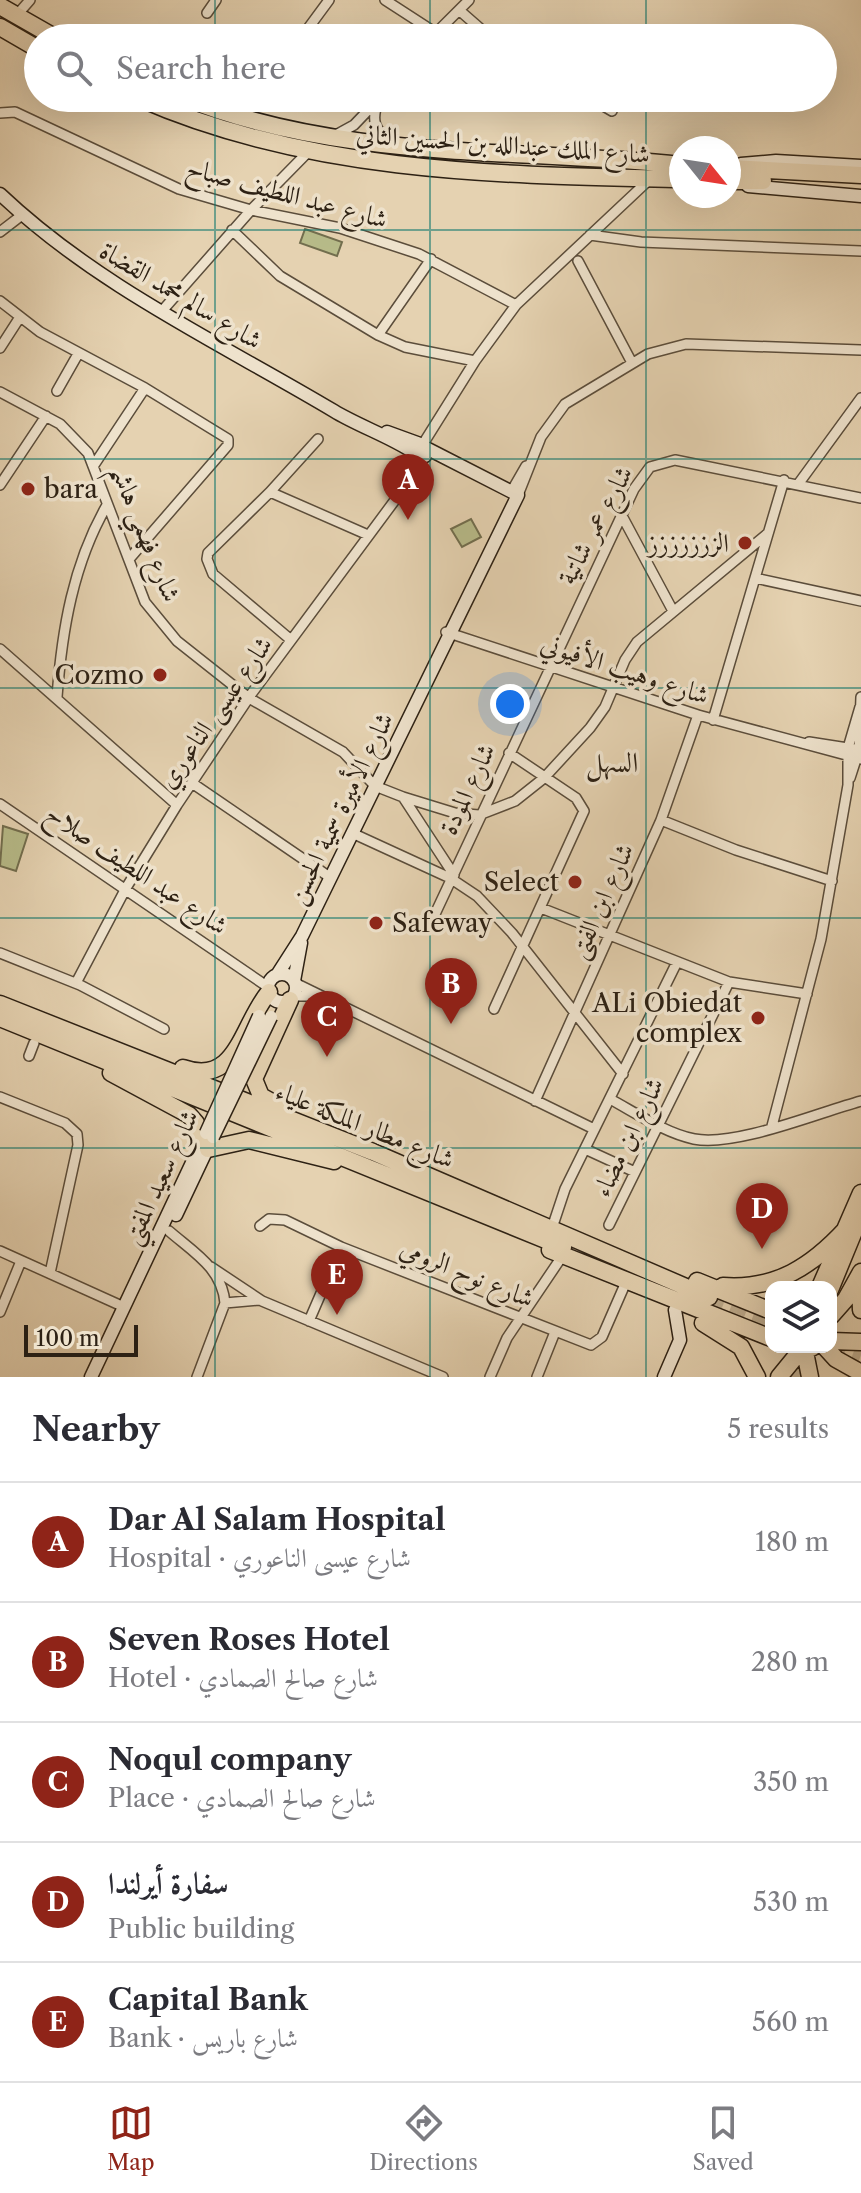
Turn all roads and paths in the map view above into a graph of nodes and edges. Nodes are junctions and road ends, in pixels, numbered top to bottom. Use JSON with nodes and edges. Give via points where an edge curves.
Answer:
{"nodes":[{"id":1,"x":30,"y":0,"type":"edge"},
{"id":2,"x":216,"y":0,"type":"edge"},
{"id":3,"x":329,"y":0,"type":"edge"},
{"id":4,"x":385,"y":0,"type":"edge"},
{"id":5,"x":469,"y":0,"type":"edge"},
{"id":6,"x":0,"y":6,"type":"edge"},
{"id":7,"x":459,"y":10,"type":"junction"},
{"id":8,"x":207,"y":13,"type":"dead end"},
{"id":9,"x":16,"y":16,"type":"junction"},
{"id":10,"x":31,"y":24,"type":"edge"},
{"id":11,"x":311,"y":24,"type":"edge"},
{"id":12,"x":418,"y":24,"type":"edge"},
{"id":13,"x":444,"y":24,"type":"edge"},
{"id":14,"x":475,"y":24,"type":"edge"},
{"id":15,"x":0,"y":27,"type":"edge"},
{"id":16,"x":24,"y":41,"type":"edge"},
{"id":17,"x":175,"y":112,"type":"edge"},
{"id":18,"x":228,"y":112,"type":"edge"},
{"id":19,"x":366,"y":112,"type":"edge"},
{"id":20,"x":374,"y":112,"type":"edge"},
{"id":21,"x":0,"y":113,"type":"edge"},
{"id":22,"x":334,"y":136,"type":"junction"},
{"id":23,"x":402,"y":147,"type":"junction"},
{"id":24,"x":309,"y":151,"type":"junction"},
{"id":25,"x":669,"y":164,"type":"edge"},
{"id":26,"x":861,"y":166,"type":"edge"},
{"id":27,"x":741,"y":168,"type":"edge"},
{"id":28,"x":741,"y":173,"type":"edge"},
{"id":29,"x":861,"y":175,"type":"edge"},
{"id":30,"x":772,"y":176,"type":"junction"},
{"id":31,"x":741,"y":178,"type":"edge"},
{"id":32,"x":650,"y":179,"type":"junction"},
{"id":33,"x":669,"y":179,"type":"edge"},
{"id":34,"x":861,"y":185,"type":"edge"},
{"id":35,"x":0,"y":194,"type":"edge"},
{"id":36,"x":861,"y":196,"type":"edge"},
{"id":37,"x":251,"y":210,"type":"junction"},
{"id":38,"x":22,"y":215,"type":"junction"},
{"id":39,"x":232,"y":230,"type":"junction"},
{"id":40,"x":0,"y":232,"type":"edge"},
{"id":41,"x":590,"y":235,"type":"junction"},
{"id":42,"x":861,"y":251,"type":"edge"},
{"id":43,"x":431,"y":259,"type":"junction"},
{"id":44,"x":578,"y":261,"type":"dead end"},
{"id":45,"x":0,"y":301,"type":"edge"},
{"id":46,"x":516,"y":305,"type":"junction"},
{"id":47,"x":162,"y":311,"type":"junction"},
{"id":48,"x":20,"y":317,"type":"junction"},
{"id":49,"x":378,"y":335,"type":"junction"},
{"id":50,"x":0,"y":348,"type":"edge"},
{"id":51,"x":861,"y":350,"type":"edge"},
{"id":52,"x":78,"y":354,"type":"junction"},
{"id":53,"x":475,"y":361,"type":"junction"},
{"id":54,"x":631,"y":361,"type":"junction"},
{"id":55,"x":145,"y":388,"type":"junction"},
{"id":56,"x":57,"y":391,"type":"dead end"},
{"id":57,"x":0,"y":392,"type":"edge"},
{"id":58,"x":861,"y":398,"type":"edge"},
{"id":59,"x":46,"y":416,"type":"junction"},
{"id":60,"x":318,"y":439,"type":"dead end"},
{"id":61,"x":422,"y":451,"type":"junction"},
{"id":62,"x":94,"y":465,"type":"junction"},
{"id":63,"x":784,"y":480,"type":"junction"},
{"id":64,"x":799,"y":483,"type":"junction"},
{"id":65,"x":0,"y":485,"type":"edge"},
{"id":66,"x":270,"y":492,"type":"junction"},
{"id":67,"x":513,"y":497,"type":"junction"},
{"id":68,"x":861,"y":498,"type":"edge"},
{"id":69,"x":107,"y":505,"type":"junction"},
{"id":70,"x":621,"y":514,"type":"junction"},
{"id":71,"x":767,"y":534,"type":"junction"},
{"id":72,"x":368,"y":535,"type":"junction"},
{"id":73,"x":130,"y":558,"type":"junction"},
{"id":74,"x":755,"y":578,"type":"junction"},
{"id":75,"x":861,"y":601,"type":"edge"},
{"id":76,"x":673,"y":611,"type":"junction"},
{"id":77,"x":449,"y":633,"type":"junction"},
{"id":78,"x":291,"y":640,"type":"junction"},
{"id":79,"x":0,"y":649,"type":"edge"},
{"id":80,"x":547,"y":668,"type":"junction"},
{"id":81,"x":614,"y":689,"type":"junction"},
{"id":82,"x":57,"y":697,"type":"junction"},
{"id":83,"x":249,"y":698,"type":"junction"},
{"id":84,"x":860,"y":702,"type":"edge"},
{"id":85,"x":698,"y":715,"type":"junction"},
{"id":86,"x":713,"y":720,"type":"junction"},
{"id":87,"x":509,"y":753,"type":"junction"},
{"id":88,"x":856,"y":754,"type":"edge"},
{"id":89,"x":544,"y":778,"type":"junction"},
{"id":90,"x":192,"y":783,"type":"junction"},
{"id":91,"x":375,"y":786,"type":"junction"},
{"id":92,"x":403,"y":797,"type":"junction"},
{"id":93,"x":0,"y":804,"type":"edge"},
{"id":94,"x":177,"y":805,"type":"junction"},
{"id":95,"x":479,"y":815,"type":"junction"},
{"id":96,"x":661,"y":820,"type":"junction"},
{"id":97,"x":352,"y":833,"type":"junction"},
{"id":98,"x":451,"y":875,"type":"junction"},
{"id":99,"x":331,"y":878,"type":"junction"},
{"id":100,"x":832,"y":881,"type":"junction"},
{"id":101,"x":126,"y":888,"type":"junction"},
{"id":102,"x":541,"y":908,"type":"junction"},
{"id":103,"x":428,"y":929,"type":"dead end"},
{"id":104,"x":611,"y":933,"type":"junction"},
{"id":105,"x":522,"y":946,"type":"junction"},
{"id":106,"x":0,"y":953,"type":"edge"},
{"id":107,"x":677,"y":962,"type":"junction"},
{"id":108,"x":729,"y":982,"type":"junction"},
{"id":109,"x":76,"y":983,"type":"junction"},
{"id":110,"x":281,"y":989,"type":"junction"},
{"id":111,"x":807,"y":994,"type":"junction"},
{"id":112,"x":0,"y":1004,"type":"edge"},
{"id":113,"x":494,"y":1009,"type":"dead end"},
{"id":114,"x":575,"y":1017,"type":"junction"},
{"id":115,"x":6,"y":1021,"type":"edge"},
{"id":116,"x":164,"y":1029,"type":"dead end"},
{"id":117,"x":34,"y":1043,"type":"junction"},
{"id":118,"x":65,"y":1045,"type":"junction"},
{"id":119,"x":87,"y":1047,"type":"junction"},
{"id":120,"x":29,"y":1056,"type":"dead end"},
{"id":121,"x":623,"y":1074,"type":"junction"},
{"id":122,"x":0,"y":1097,"type":"edge"},
{"id":123,"x":610,"y":1099,"type":"junction"},
{"id":124,"x":535,"y":1101,"type":"junction"},
{"id":125,"x":861,"y":1101,"type":"edge"},
{"id":126,"x":659,"y":1124,"type":"junction"},
{"id":127,"x":772,"y":1126,"type":"junction"},
{"id":128,"x":594,"y":1129,"type":"junction"},
{"id":129,"x":207,"y":1140,"type":"junction"},
{"id":130,"x":585,"y":1149,"type":"junction"},
{"id":131,"x":369,"y":1159,"type":"junction"},
{"id":132,"x":635,"y":1172,"type":"junction"},
{"id":133,"x":861,"y":1193,"type":"edge"},
{"id":134,"x":488,"y":1209,"type":"junction"},
{"id":135,"x":861,"y":1217,"type":"edge"},
{"id":136,"x":554,"y":1222,"type":"junction"},
{"id":137,"x":609,"y":1225,"type":"dead end"},
{"id":138,"x":260,"y":1226,"type":"dead end"},
{"id":139,"x":846,"y":1229,"type":"junction"},
{"id":140,"x":169,"y":1231,"type":"junction"},
{"id":141,"x":861,"y":1239,"type":"edge"},
{"id":142,"x":341,"y":1247,"type":"junction"},
{"id":143,"x":0,"y":1251,"type":"edge"},
{"id":144,"x":563,"y":1255,"type":"junction"},
{"id":145,"x":21,"y":1261,"type":"junction"},
{"id":146,"x":211,"y":1267,"type":"junction"},
{"id":147,"x":861,"y":1272,"type":"edge"},
{"id":148,"x":50,"y":1273,"type":"junction"},
{"id":149,"x":823,"y":1281,"type":"edge"},
{"id":150,"x":626,"y":1282,"type":"junction"},
{"id":151,"x":837,"y":1284,"type":"edge"},
{"id":152,"x":837,"y":1286,"type":"edge"},
{"id":153,"x":650,"y":1292,"type":"junction"},
{"id":154,"x":706,"y":1295,"type":"junction"},
{"id":155,"x":262,"y":1301,"type":"junction"},
{"id":156,"x":225,"y":1303,"type":"junction"},
{"id":157,"x":124,"y":1307,"type":"junction"},
{"id":158,"x":837,"y":1309,"type":"edge"},
{"id":159,"x":675,"y":1310,"type":"junction"},
{"id":160,"x":765,"y":1310,"type":"edge"},
{"id":161,"x":861,"y":1310,"type":"edge"},
{"id":162,"x":0,"y":1312,"type":"edge"},
{"id":163,"x":522,"y":1318,"type":"junction"},
{"id":164,"x":309,"y":1321,"type":"junction"},
{"id":165,"x":555,"y":1332,"type":"junction"},
{"id":166,"x":765,"y":1336,"type":"edge"},
{"id":167,"x":837,"y":1341,"type":"edge"},
{"id":168,"x":861,"y":1342,"type":"edge"},
{"id":169,"x":801,"y":1353,"type":"edge"},
{"id":170,"x":808,"y":1353,"type":"edge"},
{"id":171,"x":830,"y":1353,"type":"edge"},
{"id":172,"x":861,"y":1373,"type":"edge"},
{"id":173,"x":91,"y":1377,"type":"edge"},
{"id":174,"x":100,"y":1377,"type":"edge"},
{"id":175,"x":197,"y":1377,"type":"edge"},
{"id":176,"x":443,"y":1377,"type":"edge"},
{"id":177,"x":490,"y":1377,"type":"edge"},
{"id":178,"x":537,"y":1377,"type":"edge"},
{"id":179,"x":664,"y":1377,"type":"edge"},
{"id":180,"x":757,"y":1377,"type":"edge"},
{"id":181,"x":779,"y":1377,"type":"edge"},
{"id":182,"x":810,"y":1377,"type":"edge"}],
"edges":[{"from":1,"to":9,"type":"street"},
{"from":2,"to":8,"type":"street"},
{"from":3,"to":11,"type":"street"},
{"from":4,"to":12,"type":"street"},
{"from":5,"to":7,"type":"street"},
{"from":6,"to":9,"type":"highway"},
{"from":7,"to":13,"type":"street"},
{"from":7,"to":14,"type":"street"},
{"from":9,"to":10,"type":"highway"},
{"from":15,"to":16,"type":"highway"},
{"from":17,"to":24,"type":"highway","name":"شارع الملك عبدالله بن الحسين الثاني"},
{"from":18,"to":22,"type":"highway","name":"شارع الملك عبدالله بن الحسين الثاني"},
{"from":19,"to":22,"type":"street"},
{"from":20,"to":23,"type":"street","via":[[376,128]]},
{"from":21,"to":37,"type":"street","name":"شارع عبد اللطيف صباح","via":[[15,112],[179,189]]},
{"from":22,"to":23,"type":"highway","name":"شارع الملك عبدالله بن الحسين الثاني"},
{"from":23,"to":25,"type":"highway","name":"شارع الملك عبدالله بن الحسين الثاني"},
{"from":24,"to":32,"type":"highway","name":"شارع الملك عبدالله بن الحسين الثاني","via":[[460,170]]},
{"from":24,"to":37,"type":"street"},
{"from":26,"to":27,"type":"street","via":[[757,161]]},
{"from":28,"to":30,"type":"highway"},
{"from":29,"to":30,"type":"highway"},
{"from":30,"to":34,"type":"highway"},
{"from":31,"to":36,"type":"street","via":[[762,189]]},
{"from":32,"to":33,"type":"highway","name":"شارع الملك عبدالله بن الحسين الثاني"},
{"from":32,"to":41,"type":"street","name":"شارع عيسى الناعوري"},
{"from":35,"to":38,"type":"street","name":"شارع سالم محمد القضاة"},
{"from":37,"to":39,"type":"street"},
{"from":37,"to":43,"type":"street","name":"شارع عبد اللطيف صباح","via":[[340,228]]},
{"from":38,"to":40,"type":"street"},
{"from":38,"to":47,"type":"street","name":"شارع سالم محمد القضاة","via":[[73,256]]},
{"from":39,"to":47,"type":"street"},
{"from":39,"to":49,"type":"street","via":[[280,276]]},
{"from":41,"to":42,"type":"street"},
{"from":41,"to":46,"type":"street","name":"شارع عيسى الناعوري"},
{"from":43,"to":46,"type":"street","name":"شارع عبد اللطيف صباح"},
{"from":43,"to":49,"type":"street"},
{"from":44,"to":54,"type":"street"},
{"from":45,"to":48,"type":"street"},
{"from":46,"to":53,"type":"street","name":"شارع عيسى الناعوري"},
{"from":47,"to":61,"type":"street","name":"شارع سالم محمد القضاة","via":[[349,420]]},
{"from":48,"to":50,"type":"street"},
{"from":48,"to":52,"type":"street"},
{"from":49,"to":53,"type":"street","via":[[405,347]]},
{"from":51,"to":54,"type":"street","name":"شارع الأميرة سمية الحسن","via":[[686,344]]},
{"from":52,"to":55,"type":"street"},
{"from":52,"to":56,"type":"street"},
{"from":53,"to":61,"type":"street","name":"شارع عيسى الناعوري"},
{"from":54,"to":67,"type":"street","name":"شارع الأميرة سمية الحسن","via":[[565,404],[550,421]]},
{"from":55,"to":62,"type":"street"},
{"from":55,"to":73,"type":"street","via":[[229,442]]},
{"from":57,"to":59,"type":"street","name":"شارع فهمي هاشم"},
{"from":58,"to":64,"type":"street"},
{"from":59,"to":62,"type":"street","name":"شارع فهمي هاشم","via":[[70,433]]},
{"from":59,"to":65,"type":"street"},
{"from":60,"to":66,"type":"street"},
{"from":61,"to":67,"type":"street","name":"شارع سالم محمد القضاة"},
{"from":61,"to":72,"type":"street","name":"شارع عيسى الناعوري","via":[[409,479]]},
{"from":62,"to":69,"type":"street","name":"شارع فهمي هاشم"},
{"from":63,"to":64,"type":"street","name":"شارع عمر شاتية"},
{"from":63,"to":70,"type":"street","name":"شارع عمر شاتية","via":[[660,461],[643,476]]},
{"from":63,"to":71,"type":"street"},
{"from":64,"to":68,"type":"street","name":"شارع عمر شاتية"},
{"from":66,"to":72,"type":"street"},
{"from":66,"to":78,"type":"street","via":[[212,547],[207,559],[229,591]]},
{"from":67,"to":77,"type":"street","name":"شارع الأميرة سمية الحسن"},
{"from":69,"to":73,"type":"street","name":"شارع فهمي هاشم"},
{"from":69,"to":82,"type":"street","via":[[72,590]]},
{"from":70,"to":76,"type":"street"},
{"from":70,"to":80,"type":"street","name":"شارع عمر شاتية"},
{"from":71,"to":74,"type":"street"},
{"from":71,"to":76,"type":"street"},
{"from":72,"to":78,"type":"street","name":"شارع عيسى الناعوري"},
{"from":73,"to":83,"type":"street","name":"شارع فهمي هاشم","via":[[152,614]]},
{"from":74,"to":75,"type":"street"},
{"from":74,"to":86,"type":"street"},
{"from":76,"to":81,"type":"street","via":[[637,642]]},
{"from":77,"to":80,"type":"street","name":"شارع وهيب الأفيوني"},
{"from":77,"to":91,"type":"street","name":"شارع الأميرة سمية الحسن"},
{"from":78,"to":83,"type":"street","name":"شارع عيسى الناعوري"},
{"from":79,"to":82,"type":"street"},
{"from":80,"to":81,"type":"street","name":"شارع وهيب الأفيوني"},
{"from":80,"to":87,"type":"street","name":"شارع المودة"},
{"from":81,"to":85,"type":"street","name":"شارع وهيب الأفيوني"},
{"from":81,"to":89,"type":"street","via":[[590,728]]},
{"from":82,"to":94,"type":"street"},
{"from":83,"to":90,"type":"street","name":"شارع عيسى الناعوري"},
{"from":83,"to":91,"type":"street","name":"شارع فهمي هاشم","via":[[343,752]]},
{"from":84,"to":88,"type":"street"},
{"from":85,"to":86,"type":"street","name":"شارع وهيب الأفيوني"},
{"from":85,"to":96,"type":"street","name":"شارع ابن الفتى"},
{"from":86,"to":88,"type":"street","name":"شارع وهيب الأفيوني"},
{"from":87,"to":89,"type":"street"},
{"from":87,"to":95,"type":"street","name":"شارع المودة"},
{"from":88,"to":100,"type":"street"},
{"from":89,"to":95,"type":"street","via":[[503,808]]},
{"from":89,"to":102,"type":"street","via":[[576,798],[584,811]]},
{"from":90,"to":94,"type":"street","name":"شارع عيسى الناعوري"},
{"from":90,"to":99,"type":"street"},
{"from":91,"to":92,"type":"street"},
{"from":91,"to":97,"type":"street","name":"شارع الأميرة سمية الحسن"},
{"from":92,"to":95,"type":"street"},
{"from":92,"to":98,"type":"street"},
{"from":93,"to":101,"type":"street","name":"شارع عبد اللطيف صلاح"},
{"from":94,"to":101,"type":"street","name":"شارع عيسى الناعوري"},
{"from":95,"to":98,"type":"street","name":"شارع المودة"},
{"from":96,"to":100,"type":"street"},
{"from":96,"to":104,"type":"street","name":"شارع ابن الفتى"},
{"from":97,"to":98,"type":"street"},
{"from":97,"to":99,"type":"street","name":"شارع الأميرة سمية الحسن"},
{"from":98,"to":103,"type":"street","name":"شارع المودة"},
{"from":98,"to":105,"type":"street","via":[[497,915]]},
{"from":99,"to":110,"type":"street","name":"شارع الأميرة سمية الحسن"},
{"from":100,"to":111,"type":"street"},
{"from":101,"to":109,"type":"street","name":"شارع عيسى الناعوري"},
{"from":101,"to":110,"type":"street","name":"شارع عبد اللطيف صلاح"},
{"from":102,"to":104,"type":"street"},
{"from":102,"to":105,"type":"street"},
{"from":104,"to":107,"type":"street"},
{"from":104,"to":114,"type":"street","name":"شارع ابن الفتى"},
{"from":105,"to":113,"type":"street"},
{"from":105,"to":114,"type":"street"},
{"from":106,"to":109,"type":"street"},
{"from":107,"to":108,"type":"street"},
{"from":107,"to":121,"type":"street"},
{"from":108,"to":111,"type":"street"},
{"from":108,"to":126,"type":"street","name":"شارع ابن مضاء"},
{"from":109,"to":116,"type":"street"},
{"from":110,"to":119,"type":"highway","via":[[255,1009],[229,1061],[211,1073],[116,1044]]},
{"from":110,"to":124,"type":"street","name":"شارع عبد اللطيف صلاح","via":[[321,996]]},
{"from":110,"to":129,"type":"street","name":"شارع سعيد المفتي","bridge":true},
{"from":110,"to":131,"type":"highway","via":[[256,1072],[257,1092],[343,1134]]},
{"from":111,"to":127,"type":"street"},
{"from":112,"to":119,"type":"highway","name":"شارع مطار الملكة علياء"},
{"from":114,"to":121,"type":"street"},
{"from":114,"to":124,"type":"street","name":"شارع ابن الفتى"},
{"from":115,"to":117,"type":"street"},
{"from":115,"to":118,"type":"highway","name":"شارع مطار الملكة علياء"},
{"from":117,"to":118,"type":"street"},
{"from":117,"to":120,"type":"street"},
{"from":118,"to":119,"type":"highway","name":"شارع مطار الملكة علياء"},
{"from":119,"to":129,"type":"highway","via":[[109,1072],[189,1115]]},
{"from":119,"to":131,"type":"highway","name":"شارع مطار الملكة علياء"},
{"from":121,"to":123,"type":"street"},
{"from":122,"to":148,"type":"street","via":[[65,1123],[77,1134]]},
{"from":123,"to":126,"type":"street"},
{"from":123,"to":128,"type":"street"},
{"from":124,"to":128,"type":"street"},
{"from":125,"to":127,"type":"street"},
{"from":126,"to":127,"type":"street","via":[[706,1140],[740,1137]]},
{"from":126,"to":132,"type":"street","name":"شارع ابن مضاء"},
{"from":128,"to":130,"type":"street"},
{"from":129,"to":131,"type":"highway","via":[[249,1140],[321,1159]]},
{"from":129,"to":140,"type":"street","name":"شارع سعيد المفتي"},
{"from":129,"to":157,"type":"street","name":"شارع سعيد المفتي"},
{"from":130,"to":132,"type":"street"},
{"from":130,"to":136,"type":"street"},
{"from":131,"to":134,"type":"highway","name":"شارع مطار الملكة علياء"},
{"from":132,"to":137,"type":"street","name":"شارع ابن مضاء"},
{"from":133,"to":139,"type":"highway"},
{"from":134,"to":136,"type":"highway","via":[[522,1209]]},
{"from":134,"to":144,"type":"highway","via":[[496,1224]]},
{"from":134,"to":154,"type":"highway","name":"شارع مطار الملكة علياء"},
{"from":135,"to":151,"type":"main road"},
{"from":136,"to":154,"type":"highway"},
{"from":138,"to":142,"type":"street","name":"شارع نوح الرومي","via":[[269,1219],[285,1220]]},
{"from":139,"to":149,"type":"highway"},
{"from":139,"to":154,"type":"highway","via":[[820,1257],[778,1281]]},
{"from":140,"to":146,"type":"street"},
{"from":140,"to":174,"type":"street","name":"شارع سعيد المفتي"},
{"from":141,"to":152,"type":"main road"},
{"from":142,"to":163,"type":"street","name":"شارع نوح الرومي"},
{"from":142,"to":164,"type":"street"},
{"from":143,"to":145,"type":"street"},
{"from":144,"to":150,"type":"highway"},
{"from":144,"to":163,"type":"street"},
{"from":145,"to":148,"type":"street"},
{"from":145,"to":162,"type":"street"},
{"from":146,"to":155,"type":"street"},
{"from":146,"to":156,"type":"street","via":[[223,1286]]},
{"from":147,"to":158,"type":"highway"},
{"from":147,"to":161,"type":"highway"},
{"from":148,"to":157,"type":"street"},
{"from":150,"to":153,"type":"highway"},
{"from":150,"to":165,"type":"street","name":"شارع نوح الرومي","via":[[599,1341],[591,1345]]},
{"from":153,"to":159,"type":"highway"},
{"from":153,"to":166,"type":"highway"},
{"from":154,"to":160,"type":"highway"},
{"from":155,"to":156,"type":"street"},
{"from":155,"to":164,"type":"street"},
{"from":156,"to":175,"type":"street"},
{"from":157,"to":173,"type":"street","name":"شارع سعيد المفتي"},
{"from":159,"to":179,"type":"street","via":[[681,1334]]},
{"from":159,"to":180,"type":"highway","via":[[733,1340]]},
{"from":163,"to":165,"type":"street","name":"شارع نوح الرومي"},
{"from":163,"to":177,"type":"street","via":[[503,1344]]},
{"from":164,"to":176,"type":"street"},
{"from":165,"to":178,"type":"street"},
{"from":167,"to":168,"type":"highway"},
{"from":169,"to":181,"type":"highway"},
{"from":170,"to":182,"type":"highway"},
{"from":171,"to":172,"type":"highway"}]}
